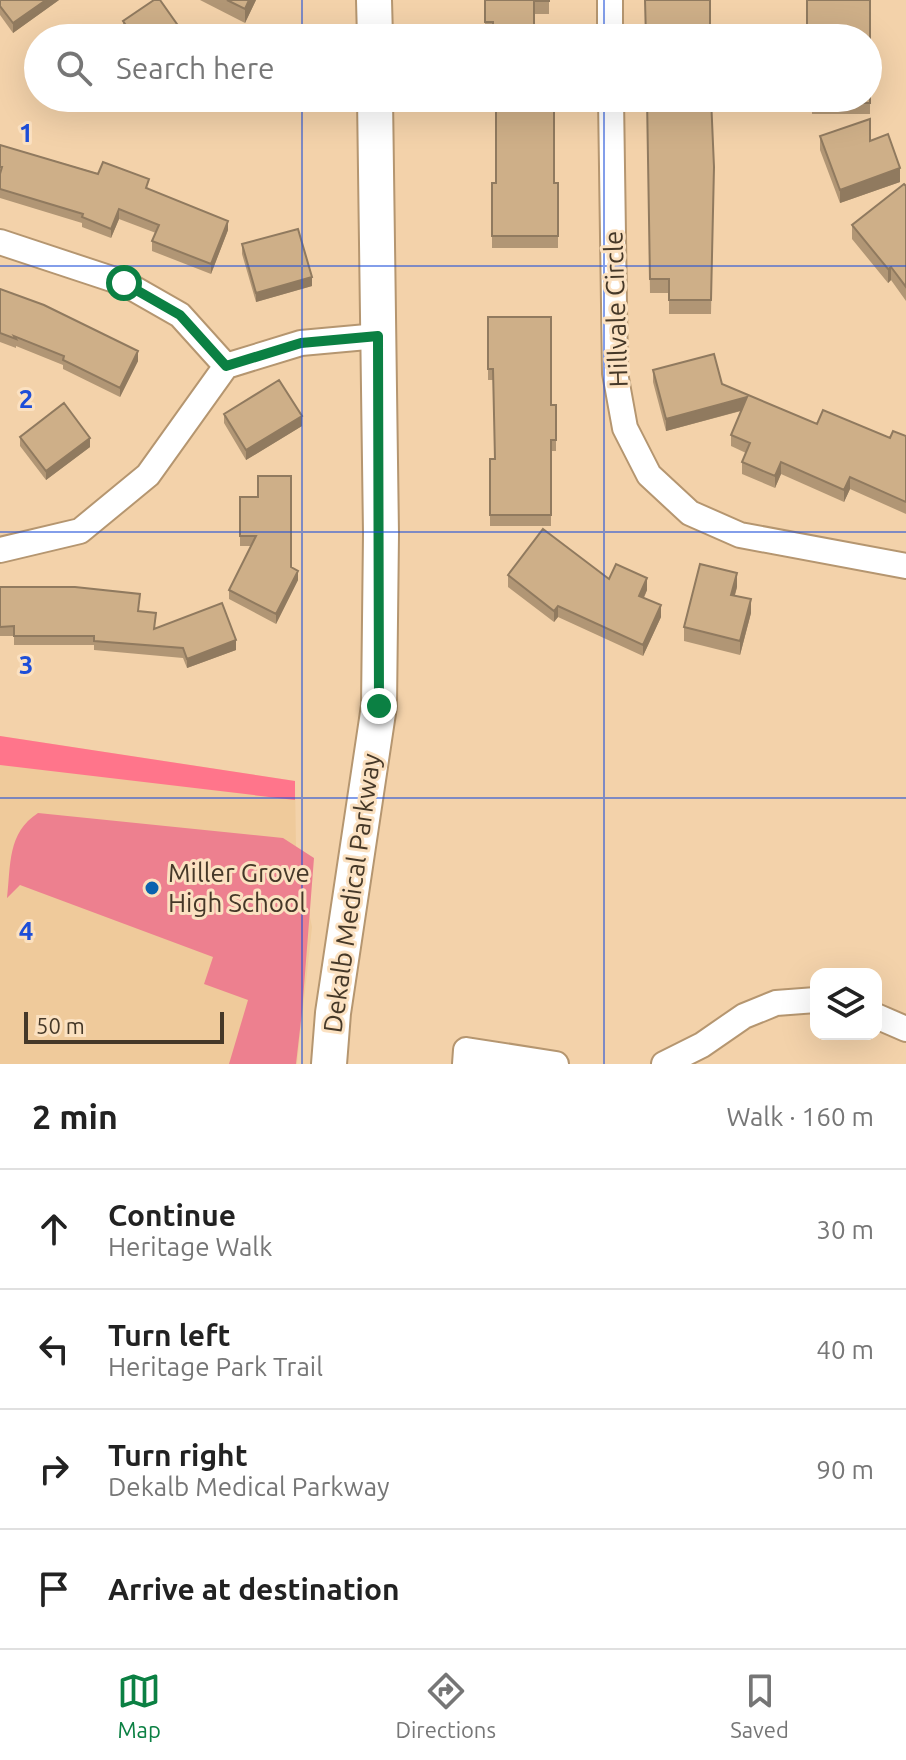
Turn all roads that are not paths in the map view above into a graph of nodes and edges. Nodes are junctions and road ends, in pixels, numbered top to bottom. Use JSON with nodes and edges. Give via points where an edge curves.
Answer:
{"nodes":[{"id":1,"x":374,"y":0,"type":"edge"},
{"id":2,"x":610,"y":0,"type":"edge"},
{"id":3,"x":375,"y":24,"type":"edge"},
{"id":4,"x":610,"y":24,"type":"edge"},
{"id":5,"x":375,"y":112,"type":"edge"},
{"id":6,"x":611,"y":112,"type":"edge"},
{"id":7,"x":0,"y":242,"type":"edge"},
{"id":8,"x":378,"y":336,"type":"junction"},
{"id":9,"x":226,"y":366,"type":"junction"},
{"id":10,"x":0,"y":550,"type":"edge"},
{"id":11,"x":906,"y":566,"type":"edge"},
{"id":12,"x":810,"y":1000,"type":"edge"},
{"id":13,"x":882,"y":1019,"type":"edge"},
{"id":14,"x":906,"y":1029,"type":"edge"},
{"id":15,"x":329,"y":1064,"type":"edge"},
{"id":16,"x":465,"y":1064,"type":"edge"},
{"id":17,"x":556,"y":1064,"type":"edge"},
{"id":18,"x":664,"y":1064,"type":"edge"}],
"edges":[{"from":1,"to":3,"type":"main road"},
{"from":2,"to":4,"type":"street"},
{"from":5,"to":8,"type":"main road","name":"Dekalb Medical Parkway"},
{"from":6,"to":11,"type":"street","name":"Hillvale Circle","via":[[615,373],[625,428],[649,475],[690,513],[740,535]]},
{"from":7,"to":9,"type":"street","via":[[124,283],[180,315]]},
{"from":8,"to":9,"type":"street","via":[[301,343]]},
{"from":8,"to":15,"type":"main road","name":"Dekalb Medical Parkway","via":[[379,706]]},
{"from":9,"to":10,"type":"street","via":[[148,475],[80,531]]},
{"from":12,"to":18,"type":"street","via":[[776,1003],[744,1016]]},
{"from":13,"to":14,"type":"street"},
{"from":16,"to":17,"type":"street","via":[[466,1050]]}]}
